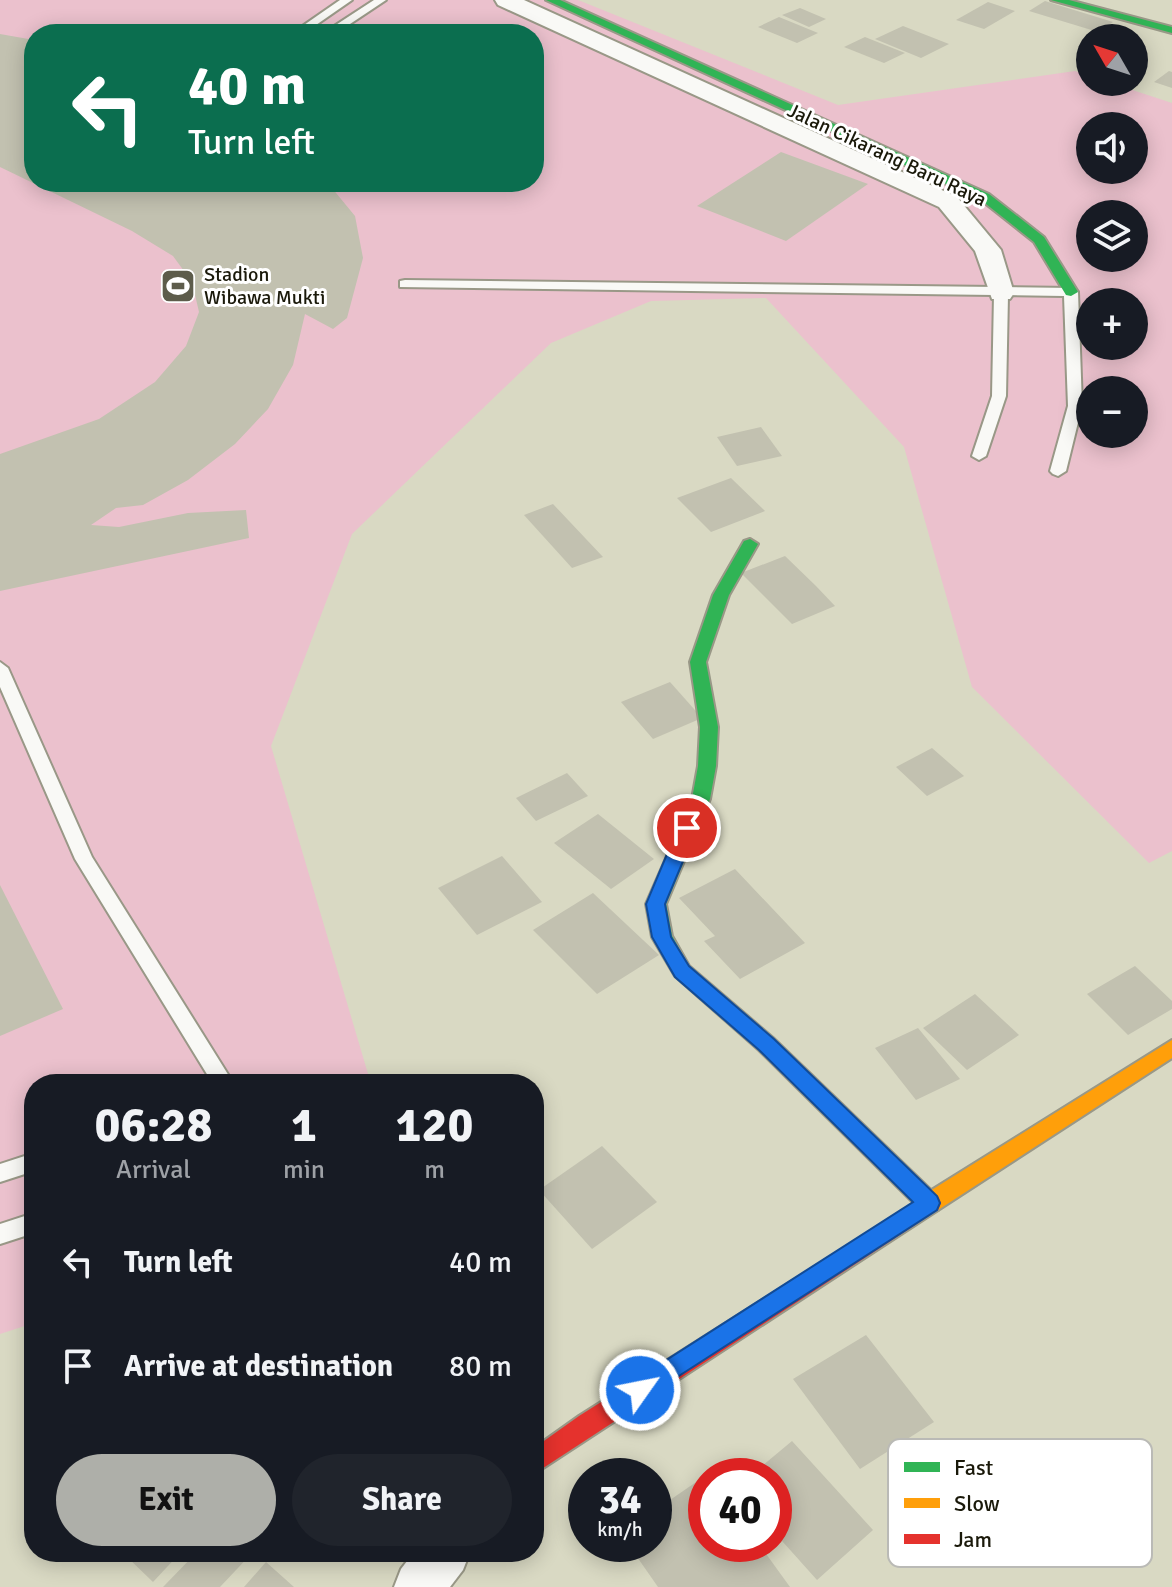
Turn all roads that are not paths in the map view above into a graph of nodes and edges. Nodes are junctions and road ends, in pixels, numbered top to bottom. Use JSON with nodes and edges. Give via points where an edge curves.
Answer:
{"nodes":[{"id":1,"x":347,"y":0,"type":"edge"},
{"id":2,"x":381,"y":0,"type":"edge"},
{"id":3,"x":506,"y":0,"type":"edge"},
{"id":4,"x":551,"y":0,"type":"edge"},
{"id":5,"x":1056,"y":0,"type":"edge"},
{"id":6,"x":311,"y":24,"type":"edge"},
{"id":7,"x":343,"y":24,"type":"edge"},
{"id":8,"x":1172,"y":30,"type":"edge"},
{"id":9,"x":405,"y":284,"type":"dead end"},
{"id":10,"x":1071,"y":292,"type":"junction"},
{"id":11,"x":1001,"y":293,"type":"junction"},
{"id":12,"x":979,"y":456,"type":"dead end"},
{"id":13,"x":1058,"y":471,"type":"dead end"},
{"id":14,"x":750,"y":544,"type":"dead end"},
{"id":15,"x":0,"y":668,"type":"edge"},
{"id":16,"x":1172,"y":1048,"type":"edge"},
{"id":17,"x":218,"y":1074,"type":"edge"},
{"id":18,"x":24,"y":1165,"type":"edge"},
{"id":19,"x":0,"y":1173,"type":"edge"},
{"id":20,"x":929,"y":1203,"type":"junction"},
{"id":21,"x":24,"y":1226,"type":"edge"},
{"id":22,"x":0,"y":1234,"type":"edge"},
{"id":23,"x":544,"y":1455,"type":"edge"},
{"id":24,"x":438,"y":1562,"type":"edge"},
{"id":25,"x":419,"y":1587,"type":"edge"}],
"edges":[{"from":1,"to":6,"type":"lane"},
{"from":2,"to":7,"type":"lane"},
{"from":3,"to":11,"type":"street","name":"Jalan Cikarang Baru Raya","via":[[948,202],[988,250]]},
{"from":4,"to":10,"type":"street","name":"Jalan Cikarang Baru Raya","via":[[985,197],[1039,240]]},
{"from":5,"to":8,"type":"street"},
{"from":9,"to":11,"type":"lane"},
{"from":10,"to":11,"type":"lane"},
{"from":10,"to":13,"type":"lane","name":"Jalan Cikarang Baru Raya","via":[[1075,406]]},
{"from":11,"to":12,"type":"lane","name":"Jalan Cikarang Baru Raya","via":[[999,396]]},
{"from":14,"to":20,"type":"street","via":[[721,595],[698,662],[709,727],[707,766],[701,799],[656,904],[662,937],[682,971],[766,1044]]},
{"from":15,"to":17,"type":"lane","via":[[84,859]]},
{"from":16,"to":20,"type":"street"},
{"from":18,"to":19,"type":"lane"},
{"from":20,"to":23,"type":"street"},
{"from":21,"to":22,"type":"lane"},
{"from":24,"to":25,"type":"street"}]}
